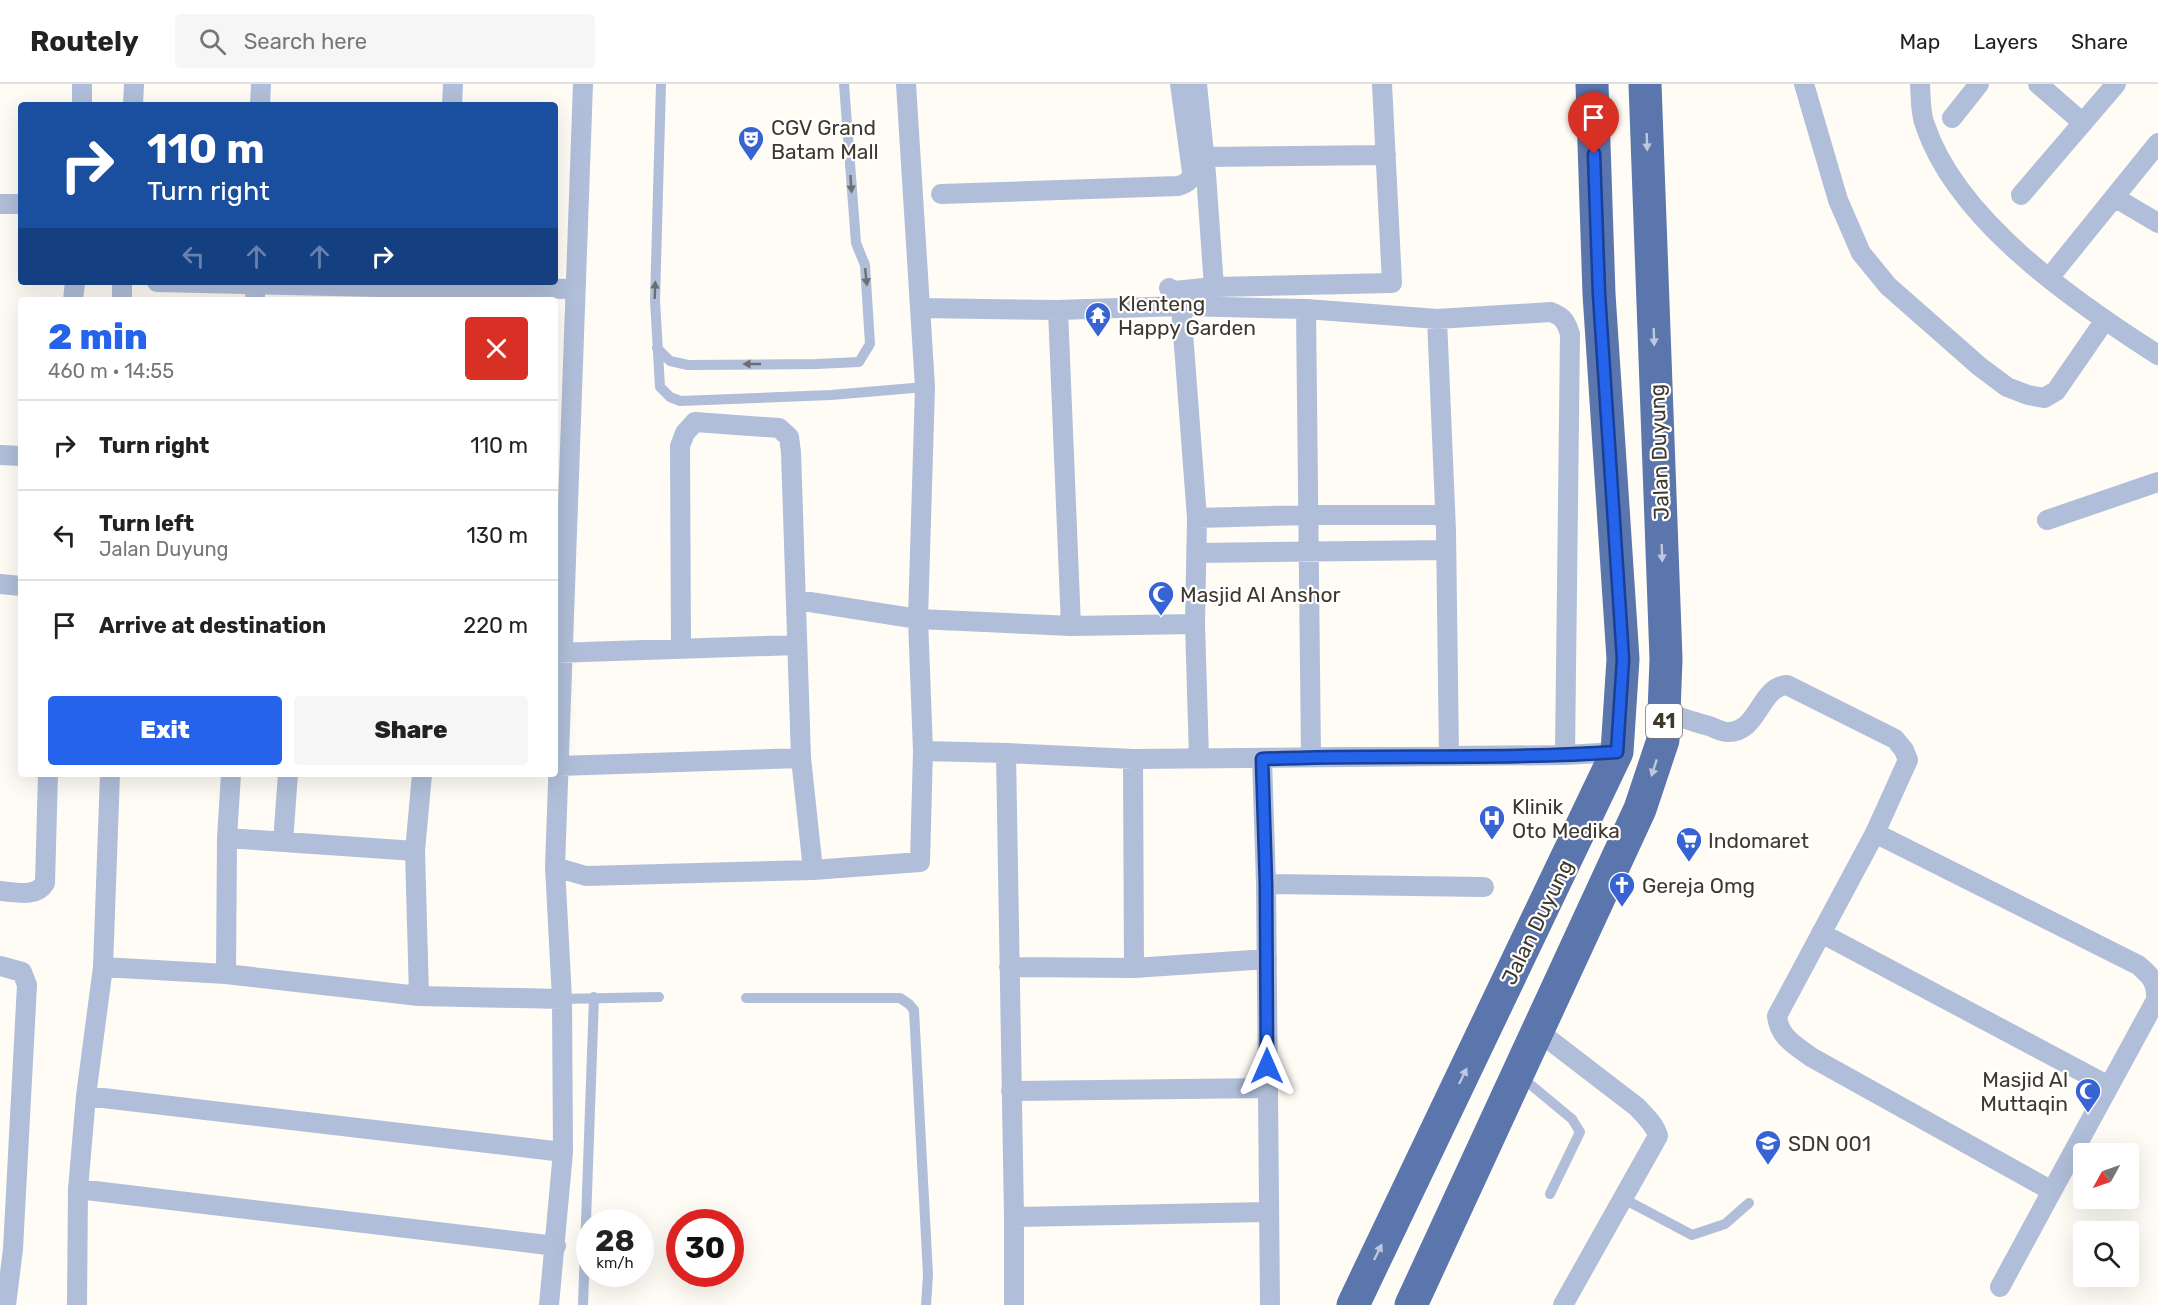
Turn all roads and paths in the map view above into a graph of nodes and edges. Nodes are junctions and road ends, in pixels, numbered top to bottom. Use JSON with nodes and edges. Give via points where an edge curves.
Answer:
{"nodes":[{"id":1,"x":82,"y":84,"type":"edge"},
{"id":2,"x":135,"y":84,"type":"edge"},
{"id":3,"x":261,"y":84,"type":"edge"},
{"id":4,"x":453,"y":84,"type":"edge"},
{"id":5,"x":583,"y":84,"type":"edge"},
{"id":6,"x":662,"y":84,"type":"edge"},
{"id":7,"x":844,"y":84,"type":"edge"},
{"id":8,"x":906,"y":84,"type":"edge"},
{"id":9,"x":1180,"y":84,"type":"edge"},
{"id":10,"x":1197,"y":84,"type":"edge"},
{"id":11,"x":1382,"y":84,"type":"edge"},
{"id":12,"x":1592,"y":84,"type":"edge"},
{"id":13,"x":1645,"y":84,"type":"edge"},
{"id":14,"x":1804,"y":84,"type":"edge"},
{"id":15,"x":1920,"y":84,"type":"edge"},
{"id":16,"x":1979,"y":84,"type":"edge"},
{"id":17,"x":2038,"y":84,"type":"edge"},
{"id":18,"x":2116,"y":84,"type":"edge"},
{"id":19,"x":82,"y":102,"type":"edge"},
{"id":20,"x":133,"y":102,"type":"edge"},
{"id":21,"x":260,"y":102,"type":"edge"},
{"id":22,"x":452,"y":102,"type":"edge"},
{"id":23,"x":1952,"y":118,"type":"dead end"},
{"id":24,"x":2083,"y":123,"type":"junction"},
{"id":25,"x":2158,"y":143,"type":"edge"},
{"id":26,"x":1386,"y":155,"type":"junction"},
{"id":27,"x":1204,"y":157,"type":"junction"},
{"id":28,"x":941,"y":194,"type":"dead end"},
{"id":29,"x":2021,"y":195,"type":"dead end"},
{"id":30,"x":2114,"y":197,"type":"junction"},
{"id":31,"x":0,"y":204,"type":"edge"},
{"id":32,"x":18,"y":204,"type":"edge"},
{"id":33,"x":2158,"y":223,"type":"edge"},
{"id":34,"x":2049,"y":278,"type":"junction"},
{"id":35,"x":206,"y":285,"type":"edge"},
{"id":36,"x":1214,"y":287,"type":"junction"},
{"id":37,"x":255,"y":288,"type":"edge"},
{"id":38,"x":1169,"y":288,"type":"dead end"},
{"id":39,"x":575,"y":289,"type":"junction"},
{"id":40,"x":444,"y":290,"type":"edge"},
{"id":41,"x":377,"y":294,"type":"edge"},
{"id":42,"x":1181,"y":306,"type":"junction"},
{"id":43,"x":921,"y":308,"type":"junction"},
{"id":44,"x":1306,"y":309,"type":"junction"},
{"id":45,"x":1058,"y":310,"type":"junction"},
{"id":46,"x":1437,"y":319,"type":"junction"},
{"id":47,"x":2106,"y":320,"type":"junction"},
{"id":48,"x":657,"y":348,"type":"junction"},
{"id":49,"x":2158,"y":355,"type":"edge"},
{"id":50,"x":925,"y":387,"type":"junction"},
{"id":51,"x":0,"y":455,"type":"edge"},
{"id":52,"x":18,"y":456,"type":"edge"},
{"id":53,"x":2158,"y":482,"type":"edge"},
{"id":54,"x":1308,"y":515,"type":"junction"},
{"id":55,"x":1445,"y":515,"type":"junction"},
{"id":56,"x":1197,"y":518,"type":"junction"},
{"id":57,"x":2047,"y":520,"type":"dead end"},
{"id":58,"x":1446,"y":550,"type":"junction"},
{"id":59,"x":1309,"y":551,"type":"junction"},
{"id":60,"x":1197,"y":553,"type":"junction"},
{"id":61,"x":0,"y":584,"type":"edge"},
{"id":62,"x":18,"y":586,"type":"edge"},
{"id":63,"x":797,"y":600,"type":"junction"},
{"id":64,"x":918,"y":619,"type":"junction"},
{"id":65,"x":1195,"y":624,"type":"junction"},
{"id":66,"x":1071,"y":626,"type":"junction"},
{"id":67,"x":796,"y":645,"type":"junction"},
{"id":68,"x":681,"y":648,"type":"junction"},
{"id":69,"x":559,"y":653,"type":"edge"},
{"id":70,"x":1664,"y":712,"type":"junction"},
{"id":71,"x":922,"y":752,"type":"junction"},
{"id":72,"x":1617,"y":752,"type":"junction"},
{"id":73,"x":1006,"y":753,"type":"junction"},
{"id":74,"x":1565,"y":755,"type":"junction"},
{"id":75,"x":1449,"y":756,"type":"junction"},
{"id":76,"x":1311,"y":757,"type":"junction"},
{"id":77,"x":801,"y":758,"type":"junction"},
{"id":78,"x":1199,"y":758,"type":"junction"},
{"id":79,"x":1133,"y":759,"type":"junction"},
{"id":80,"x":1262,"y":759,"type":"junction"},
{"id":81,"x":558,"y":766,"type":"joint"},
{"id":82,"x":48,"y":777,"type":"edge"},
{"id":83,"x":110,"y":777,"type":"edge"},
{"id":84,"x":231,"y":777,"type":"edge"},
{"id":85,"x":288,"y":777,"type":"edge"},
{"id":86,"x":422,"y":777,"type":"edge"},
{"id":87,"x":558,"y":777,"type":"edge"},
{"id":88,"x":1875,"y":833,"type":"junction"},
{"id":89,"x":227,"y":838,"type":"junction"},
{"id":90,"x":283,"y":842,"type":"junction"},
{"id":91,"x":416,"y":851,"type":"junction"},
{"id":92,"x":555,"y":867,"type":"junction"},
{"id":93,"x":813,"y":870,"type":"junction"},
{"id":94,"x":1266,"y":884,"type":"junction"},
{"id":95,"x":1484,"y":887,"type":"dead end"},
{"id":96,"x":0,"y":891,"type":"edge"},
{"id":97,"x":1821,"y":933,"type":"junction"},
{"id":98,"x":1267,"y":959,"type":"junction"},
{"id":99,"x":0,"y":966,"type":"edge"},
{"id":100,"x":103,"y":967,"type":"junction"},
{"id":101,"x":1009,"y":967,"type":"junction"},
{"id":102,"x":1134,"y":968,"type":"junction"},
{"id":103,"x":226,"y":974,"type":"junction"},
{"id":104,"x":419,"y":996,"type":"junction"},
{"id":105,"x":594,"y":997,"type":"junction"},
{"id":106,"x":659,"y":998,"type":"dead end"},
{"id":107,"x":746,"y":998,"type":"dead end"},
{"id":108,"x":562,"y":999,"type":"junction"},
{"id":109,"x":1538,"y":1031,"type":"junction"},
{"id":110,"x":1518,"y":1074,"type":"junction"},
{"id":111,"x":2109,"y":1086,"type":"junction"},
{"id":112,"x":1267,"y":1088,"type":"junction"},
{"id":113,"x":1011,"y":1091,"type":"junction"},
{"id":114,"x":86,"y":1095,"type":"junction"},
{"id":115,"x":563,"y":1152,"type":"junction"},
{"id":116,"x":78,"y":1189,"type":"junction"},
{"id":117,"x":2052,"y":1191,"type":"junction"},
{"id":118,"x":1550,"y":1194,"type":"dead end"},
{"id":119,"x":1622,"y":1198,"type":"junction"},
{"id":120,"x":1749,"y":1203,"type":"dead end"},
{"id":121,"x":1268,"y":1212,"type":"junction"},
{"id":122,"x":1014,"y":1217,"type":"junction"},
{"id":123,"x":556,"y":1246,"type":"junction"},
{"id":124,"x":4,"y":1281,"type":"edge"},
{"id":125,"x":2000,"y":1287,"type":"dead end"},
{"id":126,"x":6,"y":1305,"type":"edge"},
{"id":127,"x":77,"y":1305,"type":"edge"},
{"id":128,"x":549,"y":1305,"type":"edge"},
{"id":129,"x":583,"y":1305,"type":"edge"},
{"id":130,"x":926,"y":1305,"type":"edge"},
{"id":131,"x":1014,"y":1305,"type":"edge"},
{"id":132,"x":1270,"y":1305,"type":"edge"},
{"id":133,"x":1353,"y":1305,"type":"edge"},
{"id":134,"x":1411,"y":1305,"type":"edge"},
{"id":135,"x":1563,"y":1305,"type":"edge"}],
"edges":[{"from":1,"to":19,"type":"street"},
{"from":2,"to":20,"type":"street"},
{"from":3,"to":21,"type":"street"},
{"from":4,"to":22,"type":"street"},
{"from":5,"to":39,"type":"street"},
{"from":48,"to":6,"type":"lane","one_way":true},
{"from":7,"to":48,"type":"lane","one_way":true,"via":[[856,243],[865,265],[868,299],[870,344],[859,362],[688,365],[670,361]]},
{"from":8,"to":43,"type":"street"},
{"from":9,"to":28,"type":"street","via":[[1192,172],[1186,184]]},
{"from":10,"to":27,"type":"street"},
{"from":11,"to":26,"type":"street"},
{"from":12,"to":72,"type":"highway","name":"Jalan Duyung","number":"41","via":[[1599,294],[1623,659]]},
{"from":13,"to":70,"type":"highway","name":"Jalan Duyung","number":"41","one_way":true,"via":[[1666,659]]},
{"from":14,"to":47,"type":"street","via":[[1838,200],[1861,253],[1888,286],[1979,366],[2007,387],[2044,398],[2056,391]]},
{"from":15,"to":34,"type":"street","via":[[1924,123],[1940,162],[1990,226]]},
{"from":16,"to":23,"type":"street"},
{"from":17,"to":24,"type":"street"},
{"from":18,"to":24,"type":"street"},
{"from":24,"to":29,"type":"street"},
{"from":25,"to":30,"type":"street"},
{"from":26,"to":27,"type":"street"},
{"from":26,"to":36,"type":"street","via":[[1392,283]]},
{"from":27,"to":36,"type":"street"},
{"from":30,"to":33,"type":"street"},
{"from":30,"to":34,"type":"street"},
{"from":31,"to":32,"type":"street"},
{"from":34,"to":47,"type":"street"},
{"from":35,"to":37,"type":"street"},
{"from":36,"to":38,"type":"street","via":[[1174,291]]},
{"from":37,"to":41,"type":"street"},
{"from":39,"to":40,"type":"street"},
{"from":39,"to":69,"type":"street"},
{"from":40,"to":41,"type":"street"},
{"from":42,"to":44,"type":"street"},
{"from":42,"to":45,"type":"street"},
{"from":42,"to":56,"type":"street"},
{"from":43,"to":45,"type":"street"},
{"from":43,"to":50,"type":"street"},
{"from":44,"to":46,"type":"street"},
{"from":44,"to":54,"type":"street"},
{"from":45,"to":66,"type":"street"},
{"from":46,"to":55,"type":"street"},
{"from":46,"to":74,"type":"street","via":[[1551,312],[1562,316],[1570,334]]},
{"from":47,"to":49,"type":"street"},
{"from":48,"to":50,"type":"lane","via":[[660,387],[680,401]]},
{"from":50,"to":64,"type":"street"},
{"from":51,"to":52,"type":"street"},
{"from":53,"to":57,"type":"street"},
{"from":54,"to":55,"type":"street"},
{"from":54,"to":56,"type":"street"},
{"from":54,"to":59,"type":"street"},
{"from":55,"to":58,"type":"street"},
{"from":56,"to":60,"type":"street"},
{"from":58,"to":59,"type":"street"},
{"from":58,"to":75,"type":"street"},
{"from":59,"to":60,"type":"street"},
{"from":59,"to":76,"type":"street"},
{"from":60,"to":65,"type":"street"},
{"from":61,"to":62,"type":"street"},
{"from":63,"to":64,"type":"street"},
{"from":63,"to":67,"type":"street"},
{"from":63,"to":68,"type":"street","via":[[789,437],[779,428],[695,422],[680,446]]},
{"from":64,"to":66,"type":"street"},
{"from":64,"to":71,"type":"street"},
{"from":65,"to":66,"type":"street"},
{"from":65,"to":78,"type":"street"},
{"from":67,"to":68,"type":"street"},
{"from":67,"to":77,"type":"street"},
{"from":68,"to":69,"type":"street"},
{"from":69,"to":81,"type":"street"},
{"from":70,"to":88,"type":"street","via":[[1727,732],[1752,722],[1771,693],[1787,685],[1895,739],[1908,760]]},
{"from":70,"to":109,"type":"highway","name":"Jalan Duyung","number":"41","one_way":true,"via":[[1663,740],[1640,809]]},
{"from":71,"to":73,"type":"street"},
{"from":71,"to":93,"type":"street","via":[[920,861]]},
{"from":72,"to":74,"type":"street"},
{"from":133,"to":72,"type":"highway","name":"Jalan Duyung","number":"41","one_way":true},
{"from":73,"to":79,"type":"street"},
{"from":73,"to":101,"type":"street"},
{"from":74,"to":75,"type":"street"},
{"from":75,"to":76,"type":"street"},
{"from":76,"to":80,"type":"street"},
{"from":77,"to":81,"type":"street"},
{"from":77,"to":93,"type":"street"},
{"from":78,"to":79,"type":"street"},
{"from":78,"to":80,"type":"street"},
{"from":79,"to":102,"type":"street"},
{"from":80,"to":94,"type":"street"},
{"from":82,"to":96,"type":"street","via":[[45,883],[39,891]]},
{"from":83,"to":100,"type":"street"},
{"from":84,"to":89,"type":"street"},
{"from":85,"to":90,"type":"street"},
{"from":86,"to":91,"type":"street"},
{"from":87,"to":92,"type":"street"},
{"from":88,"to":97,"type":"street"},
{"from":88,"to":111,"type":"street","via":[[2148,973],[2155,981],[2156,1000]]},
{"from":89,"to":90,"type":"street"},
{"from":89,"to":103,"type":"street"},
{"from":90,"to":91,"type":"street"},
{"from":91,"to":104,"type":"street"},
{"from":92,"to":93,"type":"street","via":[[586,876]]},
{"from":92,"to":108,"type":"street"},
{"from":94,"to":95,"type":"street"},
{"from":94,"to":98,"type":"street"},
{"from":97,"to":111,"type":"street"},
{"from":97,"to":117,"type":"street","via":[[1777,1016],[1778,1027],[1786,1038],[1811,1057]]},
{"from":98,"to":102,"type":"street"},
{"from":98,"to":112,"type":"street"},
{"from":99,"to":124,"type":"street","via":[[22,972],[27,985],[13,1249]]},
{"from":100,"to":103,"type":"street"},
{"from":100,"to":114,"type":"street"},
{"from":101,"to":102,"type":"street"},
{"from":101,"to":113,"type":"street"},
{"from":103,"to":104,"type":"street"},
{"from":104,"to":108,"type":"street"},
{"from":105,"to":106,"type":"lane"},
{"from":105,"to":108,"type":"lane"},
{"from":105,"to":129,"type":"lane"},
{"from":107,"to":130,"type":"lane","via":[[900,998],[914,1010],[928,1275]]},
{"from":108,"to":115,"type":"street"},
{"from":109,"to":110,"type":"highway","name":"Jalan Duyung","number":"41"},
{"from":109,"to":119,"type":"street","via":[[1637,1107],[1656,1130],[1658,1137]]},
{"from":110,"to":118,"type":"lane","via":[[1572,1119],[1580,1132]]},
{"from":110,"to":134,"type":"highway","name":"Jalan Duyung","number":"41"},
{"from":111,"to":117,"type":"street"},
{"from":112,"to":113,"type":"street"},
{"from":112,"to":121,"type":"street"},
{"from":113,"to":122,"type":"street"},
{"from":114,"to":115,"type":"street"},
{"from":114,"to":116,"type":"street"},
{"from":115,"to":123,"type":"street"},
{"from":116,"to":123,"type":"street"},
{"from":116,"to":127,"type":"street"},
{"from":117,"to":125,"type":"street"},
{"from":119,"to":120,"type":"lane","via":[[1692,1235],[1725,1224]]},
{"from":119,"to":135,"type":"street"},
{"from":121,"to":122,"type":"street"},
{"from":121,"to":132,"type":"street"},
{"from":122,"to":131,"type":"street"},
{"from":123,"to":128,"type":"street"},
{"from":124,"to":126,"type":"street"}]}
